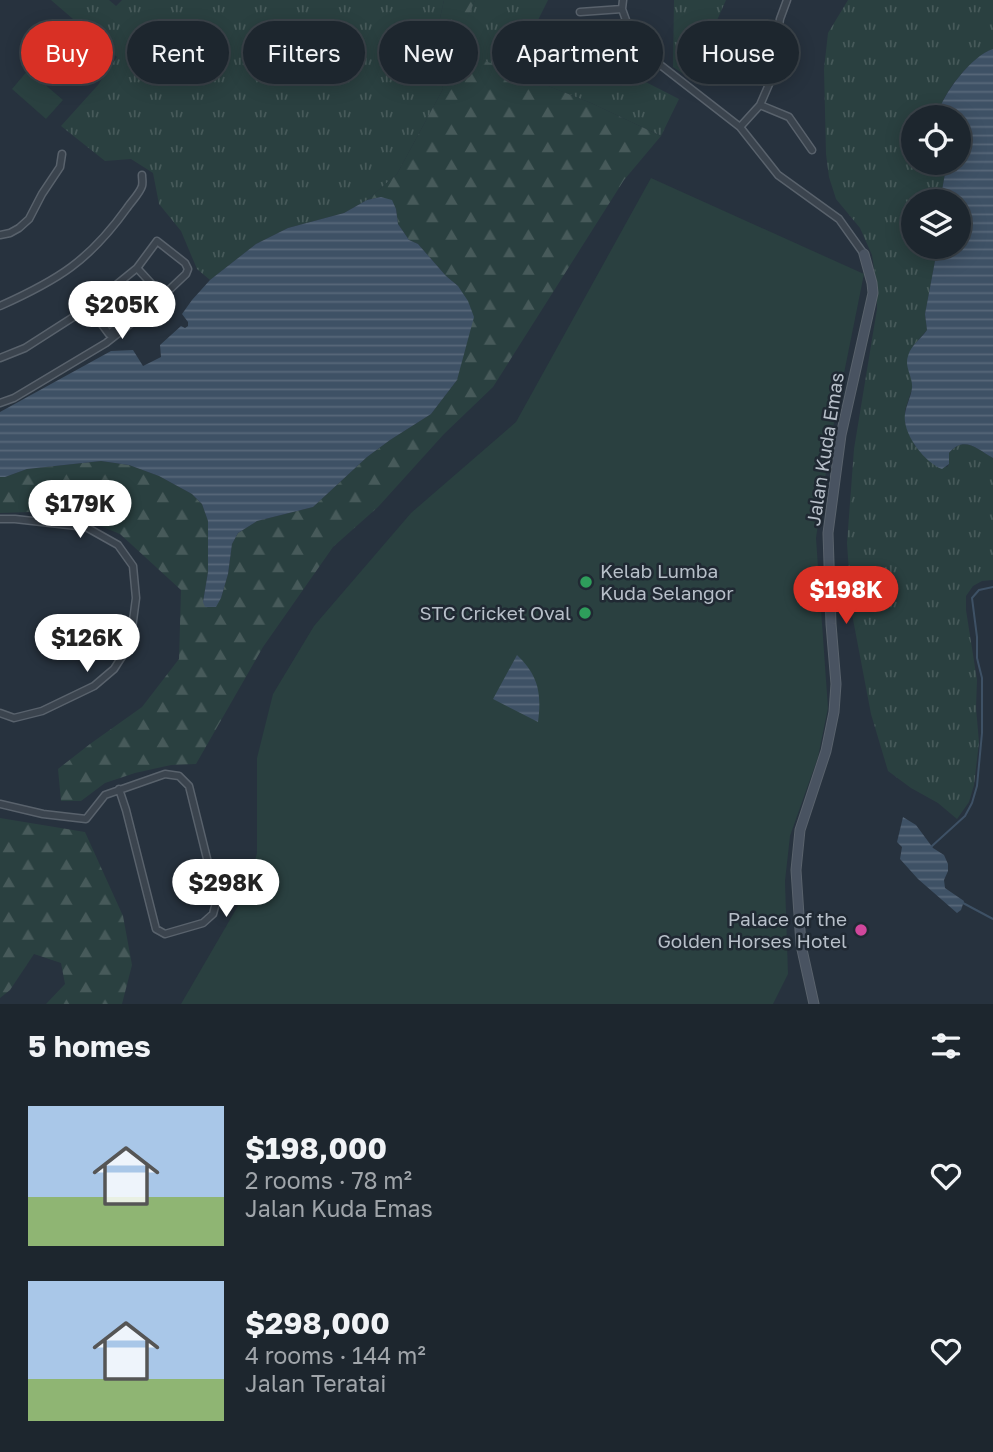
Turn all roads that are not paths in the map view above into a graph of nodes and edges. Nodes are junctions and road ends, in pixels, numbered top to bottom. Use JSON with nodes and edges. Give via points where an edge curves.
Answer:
{"nodes":[{"id":1,"x":623,"y":0,"type":"edge"},
{"id":2,"x":787,"y":0,"type":"edge"},
{"id":3,"x":622,"y":9,"type":"junction"},
{"id":4,"x":580,"y":12,"type":"dead end"},
{"id":5,"x":780,"y":21,"type":"edge"},
{"id":6,"x":769,"y":84,"type":"edge"},
{"id":7,"x":760,"y":105,"type":"junction"},
{"id":8,"x":740,"y":127,"type":"junction"},
{"id":9,"x":812,"y":150,"type":"dead end"},
{"id":10,"x":62,"y":154,"type":"dead end"},
{"id":11,"x":142,"y":175,"type":"dead end"},
{"id":12,"x":0,"y":235,"type":"edge"},
{"id":13,"x":864,"y":254,"type":"joint"},
{"id":14,"x":137,"y":268,"type":"junction"},
{"id":15,"x":0,"y":306,"type":"edge"},
{"id":16,"x":89,"y":307,"type":"junction"},
{"id":17,"x":0,"y":358,"type":"edge"},
{"id":18,"x":0,"y":403,"type":"edge"},
{"id":19,"x":0,"y":519,"type":"edge"},
{"id":20,"x":0,"y":713,"type":"edge"},
{"id":21,"x":118,"y":789,"type":"junction"},
{"id":22,"x":0,"y":804,"type":"edge"},
{"id":23,"x":814,"y":1004,"type":"edge"}],
"edges":[{"from":1,"to":3,"type":"street"},
{"from":2,"to":5,"type":"street"},
{"from":3,"to":4,"type":"street"},
{"from":3,"to":8,"type":"street","name":"Jalan Kuda Emas","via":[[631,34],[645,53]]},
{"from":6,"to":7,"type":"street"},
{"from":7,"to":8,"type":"street"},
{"from":7,"to":9,"type":"street","via":[[789,117]]},
{"from":8,"to":13,"type":"street","name":"Jalan Kuda Emas","via":[[778,175],[839,219]]},
{"from":10,"to":12,"type":"street","via":[[60,167],[29,219]]},
{"from":11,"to":15,"type":"street","via":[[142,186],[97,245],[55,279]]},
{"from":13,"to":23,"type":"street","name":"Jalan Kuda Emas","via":[[873,293],[841,436],[828,533],[834,712],[800,830],[796,870],[801,945]]},
{"from":14,"to":16,"type":"street"},
{"from":14,"to":16,"type":"street","via":[[159,292],[109,334]]},
{"from":14,"to":18,"type":"street","via":[[157,242],[188,269],[149,310],[106,343]]},
{"from":16,"to":17,"type":"street","via":[[25,348]]},
{"from":19,"to":20,"type":"street","via":[[86,527],[118,545],[134,566],[136,598],[130,644],[114,669],[94,686],[42,711],[14,718]]},
{"from":21,"to":21,"type":"street","via":[[156,929],[165,934],[202,923],[213,914],[217,899],[189,786],[179,776],[165,774]]},
{"from":21,"to":22,"type":"street","via":[[105,795],[86,820]]}]}
